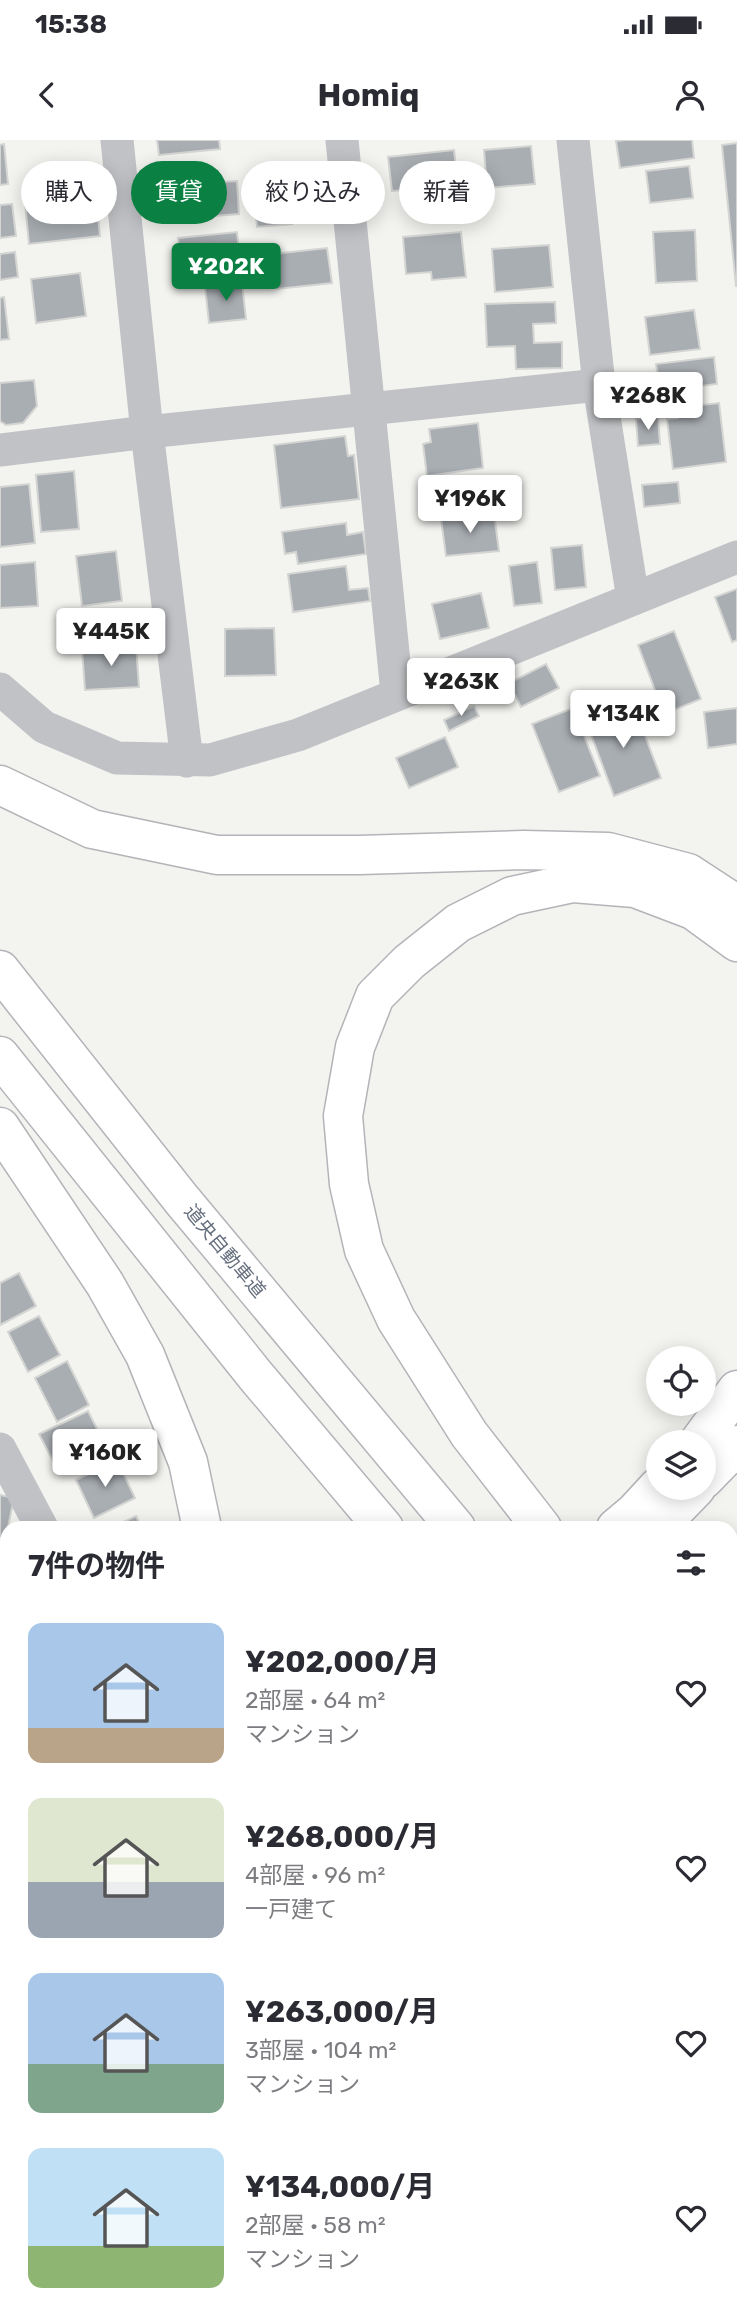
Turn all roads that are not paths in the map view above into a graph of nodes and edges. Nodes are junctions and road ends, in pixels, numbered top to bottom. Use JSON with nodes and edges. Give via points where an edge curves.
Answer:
{"nodes":[{"id":1,"x":117,"y":140,"type":"edge"},
{"id":2,"x":342,"y":140,"type":"edge"},
{"id":3,"x":573,"y":140,"type":"edge"},
{"id":4,"x":599,"y":385,"type":"junction"},
{"id":5,"x":369,"y":408,"type":"junction"},
{"id":6,"x":148,"y":432,"type":"junction"},
{"id":7,"x":0,"y":450,"type":"edge"},
{"id":8,"x":737,"y":556,"type":"edge"},
{"id":9,"x":633,"y":599,"type":"junction"},
{"id":10,"x":0,"y":689,"type":"edge"},
{"id":11,"x":397,"y":694,"type":"junction"},
{"id":12,"x":187,"y":761,"type":"junction"},
{"id":13,"x":0,"y":785,"type":"edge"},
{"id":14,"x":737,"y":905,"type":"edge"},
{"id":15,"x":737,"y":942,"type":"edge"},
{"id":16,"x":0,"y":970,"type":"edge"},
{"id":17,"x":0,"y":1056,"type":"edge"},
{"id":18,"x":0,"y":1127,"type":"edge"},
{"id":19,"x":737,"y":1390,"type":"edge"},
{"id":20,"x":708,"y":1430,"type":"edge"},
{"id":21,"x":737,"y":1445,"type":"edge"},
{"id":22,"x":0,"y":1449,"type":"edge"},
{"id":23,"x":716,"y":1467,"type":"edge"},
{"id":24,"x":670,"y":1500,"type":"edge"},
{"id":25,"x":642,"y":1513,"type":"edge"},
{"id":26,"x":37,"y":1521,"type":"edge"},
{"id":27,"x":201,"y":1521,"type":"edge"},
{"id":28,"x":378,"y":1521,"type":"edge"},
{"id":29,"x":450,"y":1521,"type":"edge"},
{"id":30,"x":536,"y":1521,"type":"edge"}],
"edges":[{"from":1,"to":6,"type":"street"},
{"from":2,"to":5,"type":"street"},
{"from":3,"to":4,"type":"street"},
{"from":4,"to":5,"type":"street"},
{"from":4,"to":9,"type":"street"},
{"from":5,"to":6,"type":"street"},
{"from":5,"to":11,"type":"street"},
{"from":6,"to":7,"type":"street"},
{"from":6,"to":12,"type":"street"},
{"from":8,"to":9,"type":"street"},
{"from":9,"to":11,"type":"street"},
{"from":10,"to":12,"type":"street","via":[[44,727],[117,758]]},
{"from":11,"to":12,"type":"street","via":[[298,735],[210,760]]},
{"from":13,"to":14,"type":"highway","via":[[92,830],[217,855],[608,852],[688,873]]},
{"from":15,"to":30,"type":"highway","via":[[692,910],[635,888],[573,883],[512,896],[458,923],[409,962],[375,996],[355,1047],[343,1116],[349,1184],[364,1250],[396,1319],[468,1434]]},
{"from":16,"to":29,"type":"highway","name":"道央自動車道","via":[[191,1210]]},
{"from":17,"to":28,"type":"highway"},
{"from":18,"to":27,"type":"highway","via":[[105,1284],[145,1356],[188,1462]]},
{"from":19,"to":20,"type":"highway"},
{"from":21,"to":23,"type":"highway"},
{"from":22,"to":26,"type":"street"},
{"from":24,"to":25,"type":"highway"}]}
